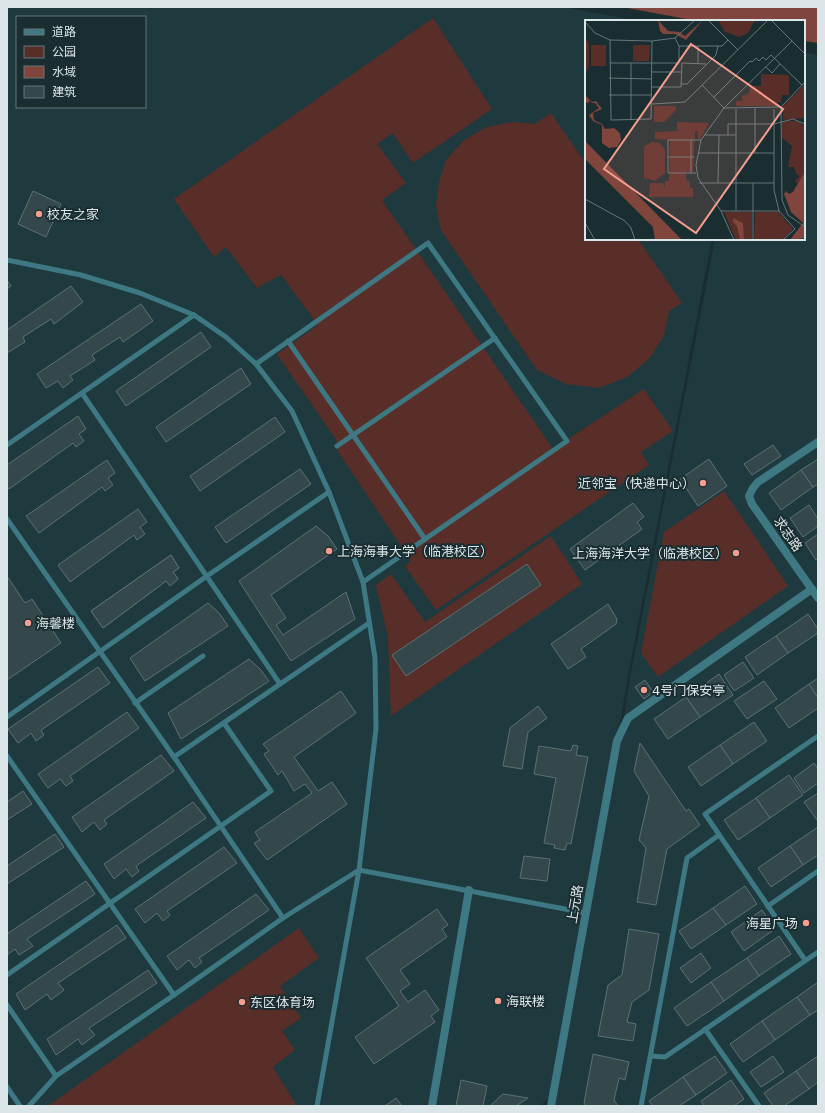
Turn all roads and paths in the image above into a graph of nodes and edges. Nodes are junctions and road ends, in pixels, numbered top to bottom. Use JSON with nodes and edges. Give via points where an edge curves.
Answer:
{"nodes":[{"id":1,"x":7,"y":260,"type":"edge"},
{"id":2,"x":194,"y":315,"type":"junction"},
{"id":3,"x":495,"y":338,"type":"junction"},
{"id":4,"x":288,"y":341,"type":"junction"},
{"id":5,"x":256,"y":364,"type":"junction"},
{"id":6,"x":82,"y":393,"type":"junction"},
{"id":7,"x":353,"y":435,"type":"junction"},
{"id":8,"x":818,"y":442,"type":"edge"},
{"id":9,"x":7,"y":445,"type":"edge"},
{"id":10,"x":337,"y":446,"type":"dead end"},
{"id":11,"x":329,"y":492,"type":"junction"},
{"id":12,"x":7,"y":519,"type":"edge"},
{"id":13,"x":425,"y":540,"type":"junction"},
{"id":14,"x":207,"y":576,"type":"junction"},
{"id":15,"x":363,"y":582,"type":"junction"},
{"id":16,"x":812,"y":589,"type":"junction"},
{"id":17,"x":818,"y":598,"type":"edge"},
{"id":18,"x":369,"y":623,"type":"junction"},
{"id":19,"x":100,"y":652,"type":"junction"},
{"id":20,"x":203,"y":656,"type":"dead end"},
{"id":21,"x":280,"y":684,"type":"junction"},
{"id":22,"x":135,"y":702,"type":"junction"},
{"id":23,"x":7,"y":717,"type":"edge"},
{"id":24,"x":224,"y":723,"type":"junction"},
{"id":25,"x":818,"y":736,"type":"edge"},
{"id":26,"x":7,"y":756,"type":"edge"},
{"id":27,"x":174,"y":757,"type":"junction"},
{"id":28,"x":221,"y":827,"type":"junction"},
{"id":29,"x":719,"y":835,"type":"junction"},
{"id":30,"x":359,"y":870,"type":"junction"},
{"id":31,"x":818,"y":871,"type":"edge"},
{"id":32,"x":469,"y":890,"type":"junction"},
{"id":33,"x":110,"y":904,"type":"junction"},
{"id":34,"x":768,"y":906,"type":"junction"},
{"id":35,"x":586,"y":913,"type":"junction"},
{"id":36,"x":283,"y":918,"type":"junction"},
{"id":37,"x":818,"y":952,"type":"edge"},
{"id":38,"x":805,"y":960,"type":"junction"},
{"id":39,"x":7,"y":975,"type":"edge"},
{"id":40,"x":174,"y":996,"type":"junction"},
{"id":41,"x":7,"y":1005,"type":"edge"},
{"id":42,"x":705,"y":1029,"type":"junction"},
{"id":43,"x":651,"y":1056,"type":"junction"},
{"id":44,"x":56,"y":1076,"type":"junction"},
{"id":45,"x":7,"y":1087,"type":"edge"},
{"id":46,"x":20,"y":1106,"type":"edge"},
{"id":47,"x":29,"y":1106,"type":"edge"},
{"id":48,"x":317,"y":1106,"type":"edge"},
{"id":49,"x":432,"y":1106,"type":"edge"},
{"id":50,"x":551,"y":1106,"type":"edge"},
{"id":51,"x":641,"y":1106,"type":"edge"},
{"id":52,"x":759,"y":1106,"type":"edge"}],
"edges":[{"from":1,"to":2,"type":"lane","via":[[81,275],[140,293]]},
{"from":2,"to":5,"type":"lane","via":[[226,337]]},
{"from":2,"to":6,"type":"lane"},
{"from":3,"to":4,"type":"lane","via":[[428,243]]},
{"from":3,"to":7,"type":"lane"},
{"from":3,"to":13,"type":"lane","via":[[567,440]]},
{"from":4,"to":5,"type":"lane"},
{"from":4,"to":7,"type":"lane"},
{"from":5,"to":11,"type":"lane","via":[[292,410]]},
{"from":6,"to":9,"type":"lane"},
{"from":6,"to":14,"type":"lane"},
{"from":7,"to":10,"type":"lane"},
{"from":7,"to":13,"type":"lane"},
{"from":8,"to":16,"type":"street","name":"求志路","via":[[758,482],[749,496],[752,504]]},
{"from":11,"to":14,"type":"lane"},
{"from":11,"to":15,"type":"lane"},
{"from":12,"to":19,"type":"lane"},
{"from":13,"to":15,"type":"lane"},
{"from":14,"to":19,"type":"lane"},
{"from":14,"to":21,"type":"lane"},
{"from":15,"to":18,"type":"lane"},
{"from":16,"to":17,"type":"street","name":"求志路"},
{"from":16,"to":35,"type":"street","name":"上元路","via":[[628,718],[618,741]]},
{"from":18,"to":21,"type":"lane"},
{"from":18,"to":30,"type":"lane","via":[[375,658],[376,729]]},
{"from":19,"to":22,"type":"lane"},
{"from":19,"to":23,"type":"lane"},
{"from":20,"to":22,"type":"lane"},
{"from":21,"to":24,"type":"lane"},
{"from":22,"to":27,"type":"lane"},
{"from":24,"to":27,"type":"lane"},
{"from":24,"to":28,"type":"lane","via":[[271,791]]},
{"from":25,"to":29,"type":"lane","via":[[705,814]]},
{"from":26,"to":33,"type":"lane"},
{"from":27,"to":28,"type":"lane"},
{"from":28,"to":33,"type":"lane"},
{"from":28,"to":36,"type":"lane"},
{"from":29,"to":34,"type":"lane"},
{"from":29,"to":43,"type":"lane","via":[[687,858]]},
{"from":30,"to":32,"type":"lane"},
{"from":30,"to":36,"type":"lane"},
{"from":30,"to":48,"type":"lane"},
{"from":31,"to":34,"type":"lane"},
{"from":32,"to":35,"type":"lane"},
{"from":32,"to":49,"type":"street"},
{"from":33,"to":39,"type":"lane"},
{"from":33,"to":40,"type":"lane"},
{"from":34,"to":38,"type":"lane"},
{"from":35,"to":50,"type":"street","name":"上元路"},
{"from":36,"to":40,"type":"lane"},
{"from":37,"to":38,"type":"lane"},
{"from":38,"to":42,"type":"lane"},
{"from":40,"to":44,"type":"lane"},
{"from":41,"to":44,"type":"lane"},
{"from":42,"to":43,"type":"lane","via":[[665,1057]]},
{"from":42,"to":52,"type":"lane"},
{"from":43,"to":51,"type":"lane"},
{"from":44,"to":47,"type":"lane"},
{"from":45,"to":46,"type":"lane"}]}
